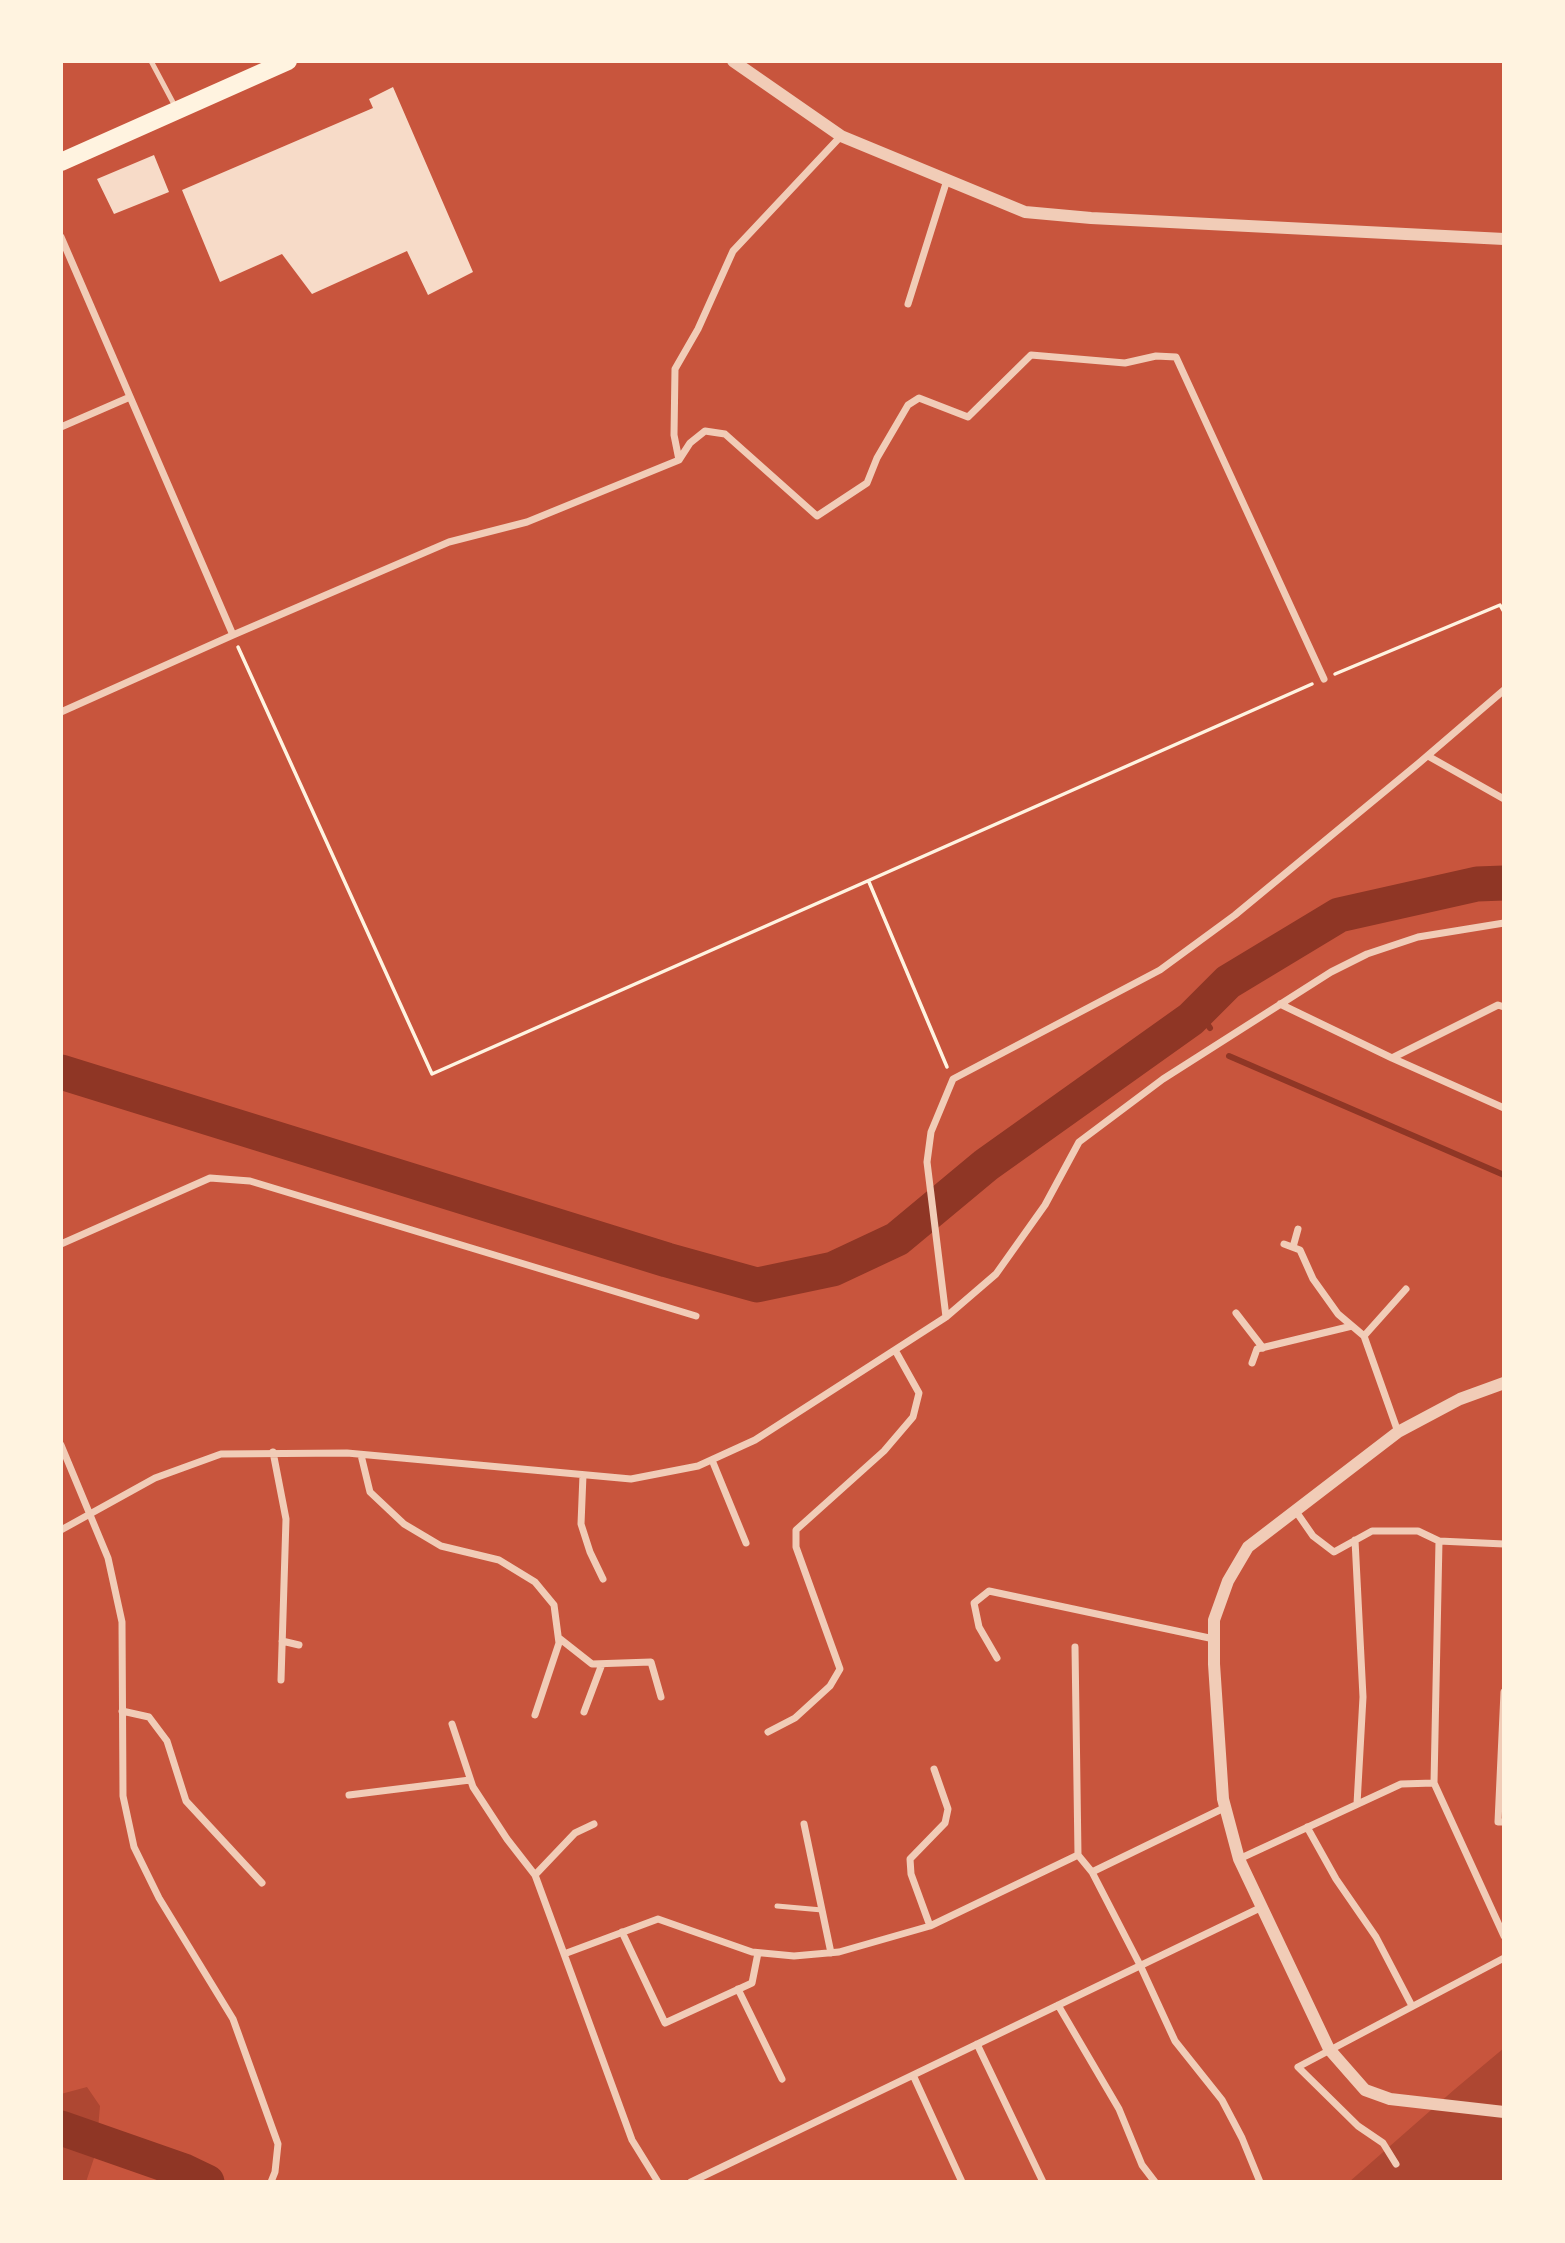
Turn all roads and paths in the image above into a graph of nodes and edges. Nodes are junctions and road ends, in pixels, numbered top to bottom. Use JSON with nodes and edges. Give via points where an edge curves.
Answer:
{"nodes":[{"id":1,"x":151,"y":61,"type":"edge"},
{"id":2,"x":288,"y":61,"type":"edge"},
{"id":3,"x":733,"y":61,"type":"edge"},
{"id":4,"x":177,"y":111,"type":"junction"},
{"id":5,"x":841,"y":136,"type":"junction"},
{"id":6,"x":62,"y":159,"type":"edge"},
{"id":7,"x":947,"y":180,"type":"junction"},
{"id":8,"x":61,"y":237,"type":"edge"},
{"id":9,"x":1504,"y":239,"type":"edge"},
{"id":10,"x":908,"y":304,"type":"dead end"},
{"id":11,"x":130,"y":397,"type":"junction"},
{"id":12,"x":61,"y":427,"type":"edge"},
{"id":13,"x":679,"y":460,"type":"junction"},
{"id":14,"x":1504,"y":612,"type":"edge"},
{"id":15,"x":233,"y":635,"type":"junction"},
{"id":16,"x":1324,"y":679,"type":"junction"},
{"id":17,"x":1504,"y":690,"type":"edge"},
{"id":18,"x":61,"y":712,"type":"edge"},
{"id":19,"x":1427,"y":756,"type":"junction"},
{"id":20,"x":1504,"y":799,"type":"edge"},
{"id":21,"x":869,"y":882,"type":"junction"},
{"id":22,"x":1504,"y":923,"type":"edge"},
{"id":23,"x":1280,"y":1004,"type":"junction"},
{"id":24,"x":1504,"y":1007,"type":"edge"},
{"id":25,"x":1392,"y":1058,"type":"junction"},
{"id":26,"x":953,"y":1079,"type":"junction"},
{"id":27,"x":1504,"y":1108,"type":"edge"},
{"id":28,"x":1298,"y":1230,"type":"dead end"},
{"id":29,"x":61,"y":1244,"type":"edge"},
{"id":30,"x":1283,"y":1244,"type":"dead end"},
{"id":31,"x":1293,"y":1247,"type":"junction"},
{"id":32,"x":1406,"y":1289,"type":"dead end"},
{"id":33,"x":1236,"y":1313,"type":"dead end"},
{"id":34,"x":696,"y":1316,"type":"dead end"},
{"id":35,"x":946,"y":1317,"type":"junction"},
{"id":36,"x":1352,"y":1326,"type":"junction"},
{"id":37,"x":1364,"y":1336,"type":"junction"},
{"id":38,"x":1263,"y":1348,"type":"junction"},
{"id":39,"x":895,"y":1350,"type":"junction"},
{"id":40,"x":1252,"y":1363,"type":"dead end"},
{"id":41,"x":1504,"y":1383,"type":"edge"},
{"id":42,"x":1398,"y":1432,"type":"junction"},
{"id":43,"x":61,"y":1445,"type":"edge"},
{"id":44,"x":273,"y":1452,"type":"junction"},
{"id":45,"x":361,"y":1455,"type":"junction"},
{"id":46,"x":712,"y":1460,"type":"junction"},
{"id":47,"x":583,"y":1475,"type":"junction"},
{"id":48,"x":1295,"y":1510,"type":"junction"},
{"id":49,"x":91,"y":1513,"type":"junction"},
{"id":50,"x":61,"y":1530,"type":"edge"},
{"id":51,"x":1355,"y":1540,"type":"junction"},
{"id":52,"x":1439,"y":1541,"type":"junction"},
{"id":53,"x":746,"y":1543,"type":"dead end"},
{"id":54,"x":1504,"y":1544,"type":"edge"},
{"id":55,"x":603,"y":1579,"type":"dead end"},
{"id":56,"x":558,"y":1638,"type":"junction"},
{"id":57,"x":1214,"y":1639,"type":"junction"},
{"id":58,"x":282,"y":1641,"type":"junction"},
{"id":59,"x":299,"y":1645,"type":"dead end"},
{"id":60,"x":1075,"y":1647,"type":"dead end"},
{"id":61,"x":997,"y":1658,"type":"dead end"},
{"id":62,"x":602,"y":1664,"type":"junction"},
{"id":63,"x":281,"y":1680,"type":"dead end"},
{"id":64,"x":1504,"y":1692,"type":"edge"},
{"id":65,"x":660,"y":1697,"type":"dead end"},
{"id":66,"x":122,"y":1711,"type":"junction"},
{"id":67,"x":584,"y":1712,"type":"dead end"},
{"id":68,"x":535,"y":1715,"type":"dead end"},
{"id":69,"x":452,"y":1724,"type":"dead end"},
{"id":70,"x":768,"y":1732,"type":"dead end"},
{"id":71,"x":934,"y":1769,"type":"dead end"},
{"id":72,"x":470,"y":1780,"type":"junction"},
{"id":73,"x":1434,"y":1783,"type":"junction"},
{"id":74,"x":349,"y":1795,"type":"dead end"},
{"id":75,"x":1357,"y":1804,"type":"junction"},
{"id":76,"x":1226,"y":1807,"type":"junction"},
{"id":77,"x":1504,"y":1822,"type":"edge"},
{"id":78,"x":594,"y":1824,"type":"dead end"},
{"id":79,"x":804,"y":1824,"type":"dead end"},
{"id":80,"x":1307,"y":1827,"type":"junction"},
{"id":81,"x":1078,"y":1855,"type":"junction"},
{"id":82,"x":1239,"y":1859,"type":"junction"},
{"id":83,"x":1092,"y":1872,"type":"junction"},
{"id":84,"x":535,"y":1875,"type":"junction"},
{"id":85,"x":262,"y":1883,"type":"dead end"},
{"id":86,"x":777,"y":1906,"type":"dead end"},
{"id":87,"x":1262,"y":1907,"type":"junction"},
{"id":88,"x":822,"y":1910,"type":"junction"},
{"id":89,"x":930,"y":1926,"type":"junction"},
{"id":90,"x":622,"y":1932,"type":"junction"},
{"id":91,"x":1504,"y":1936,"type":"edge"},
{"id":92,"x":758,"y":1953,"type":"junction"},
{"id":93,"x":831,"y":1953,"type":"junction"},
{"id":94,"x":564,"y":1954,"type":"junction"},
{"id":95,"x":1504,"y":1958,"type":"edge"},
{"id":96,"x":1140,"y":1965,"type":"junction"},
{"id":97,"x":738,"y":1989,"type":"junction"},
{"id":98,"x":1058,"y":2005,"type":"junction"},
{"id":99,"x":1412,"y":2006,"type":"junction"},
{"id":100,"x":977,"y":2044,"type":"junction"},
{"id":101,"x":1329,"y":2049,"type":"junction"},
{"id":102,"x":913,"y":2075,"type":"junction"},
{"id":103,"x":782,"y":2079,"type":"dead end"},
{"id":104,"x":1504,"y":2112,"type":"edge"},
{"id":105,"x":1396,"y":2164,"type":"dead end"},
{"id":106,"x":271,"y":2182,"type":"edge"},
{"id":107,"x":657,"y":2182,"type":"edge"},
{"id":108,"x":691,"y":2182,"type":"edge"},
{"id":109,"x":962,"y":2182,"type":"edge"},
{"id":110,"x":1043,"y":2182,"type":"edge"},
{"id":111,"x":1155,"y":2182,"type":"edge"},
{"id":112,"x":1260,"y":2182,"type":"edge"}],
"edges":[{"from":1,"to":4,"type":"lane"},
{"from":2,"to":4,"type":"main road"},
{"from":3,"to":5,"type":"street"},
{"from":4,"to":6,"type":"main road"},
{"from":5,"to":7,"type":"street"},
{"from":5,"to":13,"type":"street","via":[[733,251],[675,369],[674,435]]},
{"from":7,"to":9,"type":"street","via":[[1025,212]]},
{"from":7,"to":10,"type":"street"},
{"from":8,"to":11,"type":"street"},
{"from":11,"to":12,"type":"street"},
{"from":11,"to":15,"type":"street"},
{"from":13,"to":15,"type":"street","via":[[527,522],[449,542]]},
{"from":13,"to":16,"type":"street","via":[[705,431],[725,434],[817,516],[867,483],[908,405],[919,398],[968,416],[1031,355],[1125,363],[1176,357]]},
{"from":14,"to":16,"type":"path","via":[[1500,605]]},
{"from":15,"to":18,"type":"street"},
{"from":15,"to":21,"type":"path","via":[[432,1074]]},
{"from":16,"to":21,"type":"path"},
{"from":17,"to":19,"type":"street"},
{"from":19,"to":20,"type":"street"},
{"from":19,"to":26,"type":"street","via":[[1235,915],[1160,970]]},
{"from":21,"to":26,"type":"path"},
{"from":22,"to":23,"type":"street","via":[[1418,937],[1367,954]]},
{"from":23,"to":25,"type":"street"},
{"from":23,"to":35,"type":"street","via":[[1163,1079],[1079,1142],[1045,1205],[996,1274]]},
{"from":24,"to":25,"type":"street","via":[[1498,1005]]},
{"from":25,"to":27,"type":"street"},
{"from":26,"to":35,"type":"street","via":[[931,1132],[927,1162]]},
{"from":28,"to":31,"type":"street"},
{"from":29,"to":34,"type":"street","via":[[210,1178],[250,1181]]},
{"from":30,"to":31,"type":"street"},
{"from":31,"to":36,"type":"street","via":[[1300,1250],[1312,1279],[1338,1314]]},
{"from":32,"to":37,"type":"street"},
{"from":33,"to":38,"type":"street"},
{"from":35,"to":39,"type":"street"},
{"from":36,"to":37,"type":"street"},
{"from":36,"to":38,"type":"street"},
{"from":37,"to":42,"type":"street"},
{"from":38,"to":40,"type":"street","via":[[1257,1349]]},
{"from":39,"to":46,"type":"street","via":[[755,1440]]},
{"from":39,"to":70,"type":"street","via":[[919,1393],[913,1417],[884,1451],[796,1530],[796,1547],[840,1669],[830,1686],[795,1718]]},
{"from":41,"to":42,"type":"street","via":[[1460,1399]]},
{"from":42,"to":48,"type":"street"},
{"from":43,"to":49,"type":"street"},
{"from":44,"to":45,"type":"street"},
{"from":44,"to":49,"type":"street","via":[[221,1454],[155,1478]]},
{"from":44,"to":58,"type":"street","via":[[286,1519]]},
{"from":45,"to":47,"type":"street"},
{"from":45,"to":56,"type":"street","via":[[370,1492],[404,1524],[441,1546],[499,1560],[535,1582],[554,1605]]},
{"from":46,"to":47,"type":"street","via":[[631,1479]]},
{"from":46,"to":53,"type":"street"},
{"from":47,"to":55,"type":"street","via":[[581,1524]]},
{"from":48,"to":51,"type":"street","via":[[1313,1536],[1334,1552]]},
{"from":48,"to":57,"type":"street","via":[[1248,1548],[1228,1581],[1214,1620]]},
{"from":49,"to":50,"type":"street"},
{"from":49,"to":66,"type":"street","via":[[108,1558],[122,1622]]},
{"from":51,"to":52,"type":"street","via":[[1372,1531],[1418,1531]]},
{"from":51,"to":75,"type":"street","via":[[1363,1697]]},
{"from":52,"to":54,"type":"street"},
{"from":52,"to":73,"type":"street"},
{"from":56,"to":62,"type":"street","via":[[592,1664]]},
{"from":56,"to":68,"type":"street"},
{"from":57,"to":61,"type":"street","via":[[989,1591],[974,1603],[979,1627]]},
{"from":57,"to":76,"type":"street"},
{"from":58,"to":59,"type":"street"},
{"from":58,"to":63,"type":"street"},
{"from":60,"to":81,"type":"street"},
{"from":62,"to":65,"type":"street","via":[[651,1662]]},
{"from":62,"to":67,"type":"street"},
{"from":64,"to":77,"type":"street","via":[[1498,1822]]},
{"from":66,"to":85,"type":"street","via":[[149,1717],[167,1741],[186,1801]]},
{"from":66,"to":106,"type":"street","via":[[123,1797],[134,1847],[159,1898],[233,2019],[278,2144]]},
{"from":69,"to":72,"type":"street"},
{"from":71,"to":89,"type":"street","via":[[948,1809],[946,1823],[910,1859]]},
{"from":72,"to":74,"type":"street"},
{"from":72,"to":84,"type":"street"},
{"from":73,"to":75,"type":"street","via":[[1401,1784]]},
{"from":73,"to":91,"type":"street"},
{"from":75,"to":80,"type":"street"},
{"from":76,"to":82,"type":"street"},
{"from":76,"to":83,"type":"street"},
{"from":78,"to":84,"type":"street","via":[[575,1833]]},
{"from":79,"to":88,"type":"street"},
{"from":80,"to":82,"type":"street"},
{"from":80,"to":99,"type":"street","via":[[1336,1880],[1376,1937]]},
{"from":81,"to":83,"type":"street"},
{"from":81,"to":89,"type":"street"},
{"from":82,"to":87,"type":"street"},
{"from":83,"to":96,"type":"street"},
{"from":84,"to":94,"type":"street"},
{"from":86,"to":88,"type":"lane"},
{"from":87,"to":96,"type":"street"},
{"from":87,"to":101,"type":"street"},
{"from":88,"to":93,"type":"street"},
{"from":89,"to":93,"type":"street"},
{"from":90,"to":92,"type":"street","via":[[658,1919]]},
{"from":90,"to":94,"type":"street"},
{"from":90,"to":97,"type":"street","via":[[665,2023]]},
{"from":92,"to":93,"type":"street"},
{"from":92,"to":97,"type":"street","via":[[752,1983]]},
{"from":94,"to":107,"type":"street","via":[[632,2140]]},
{"from":95,"to":99,"type":"street"},
{"from":96,"to":98,"type":"street"},
{"from":96,"to":112,"type":"street","via":[[1175,2041],[1222,2100]]},
{"from":97,"to":103,"type":"street"},
{"from":98,"to":100,"type":"street"},
{"from":98,"to":111,"type":"street","via":[[1119,2109],[1142,2165]]},
{"from":99,"to":101,"type":"street"},
{"from":100,"to":102,"type":"street"},
{"from":100,"to":110,"type":"street"},
{"from":101,"to":104,"type":"street","via":[[1365,2090],[1390,2099]]},
{"from":101,"to":105,"type":"street","via":[[1298,2067],[1358,2126],[1383,2143]]},
{"from":102,"to":108,"type":"street"},
{"from":102,"to":109,"type":"street"}]}
